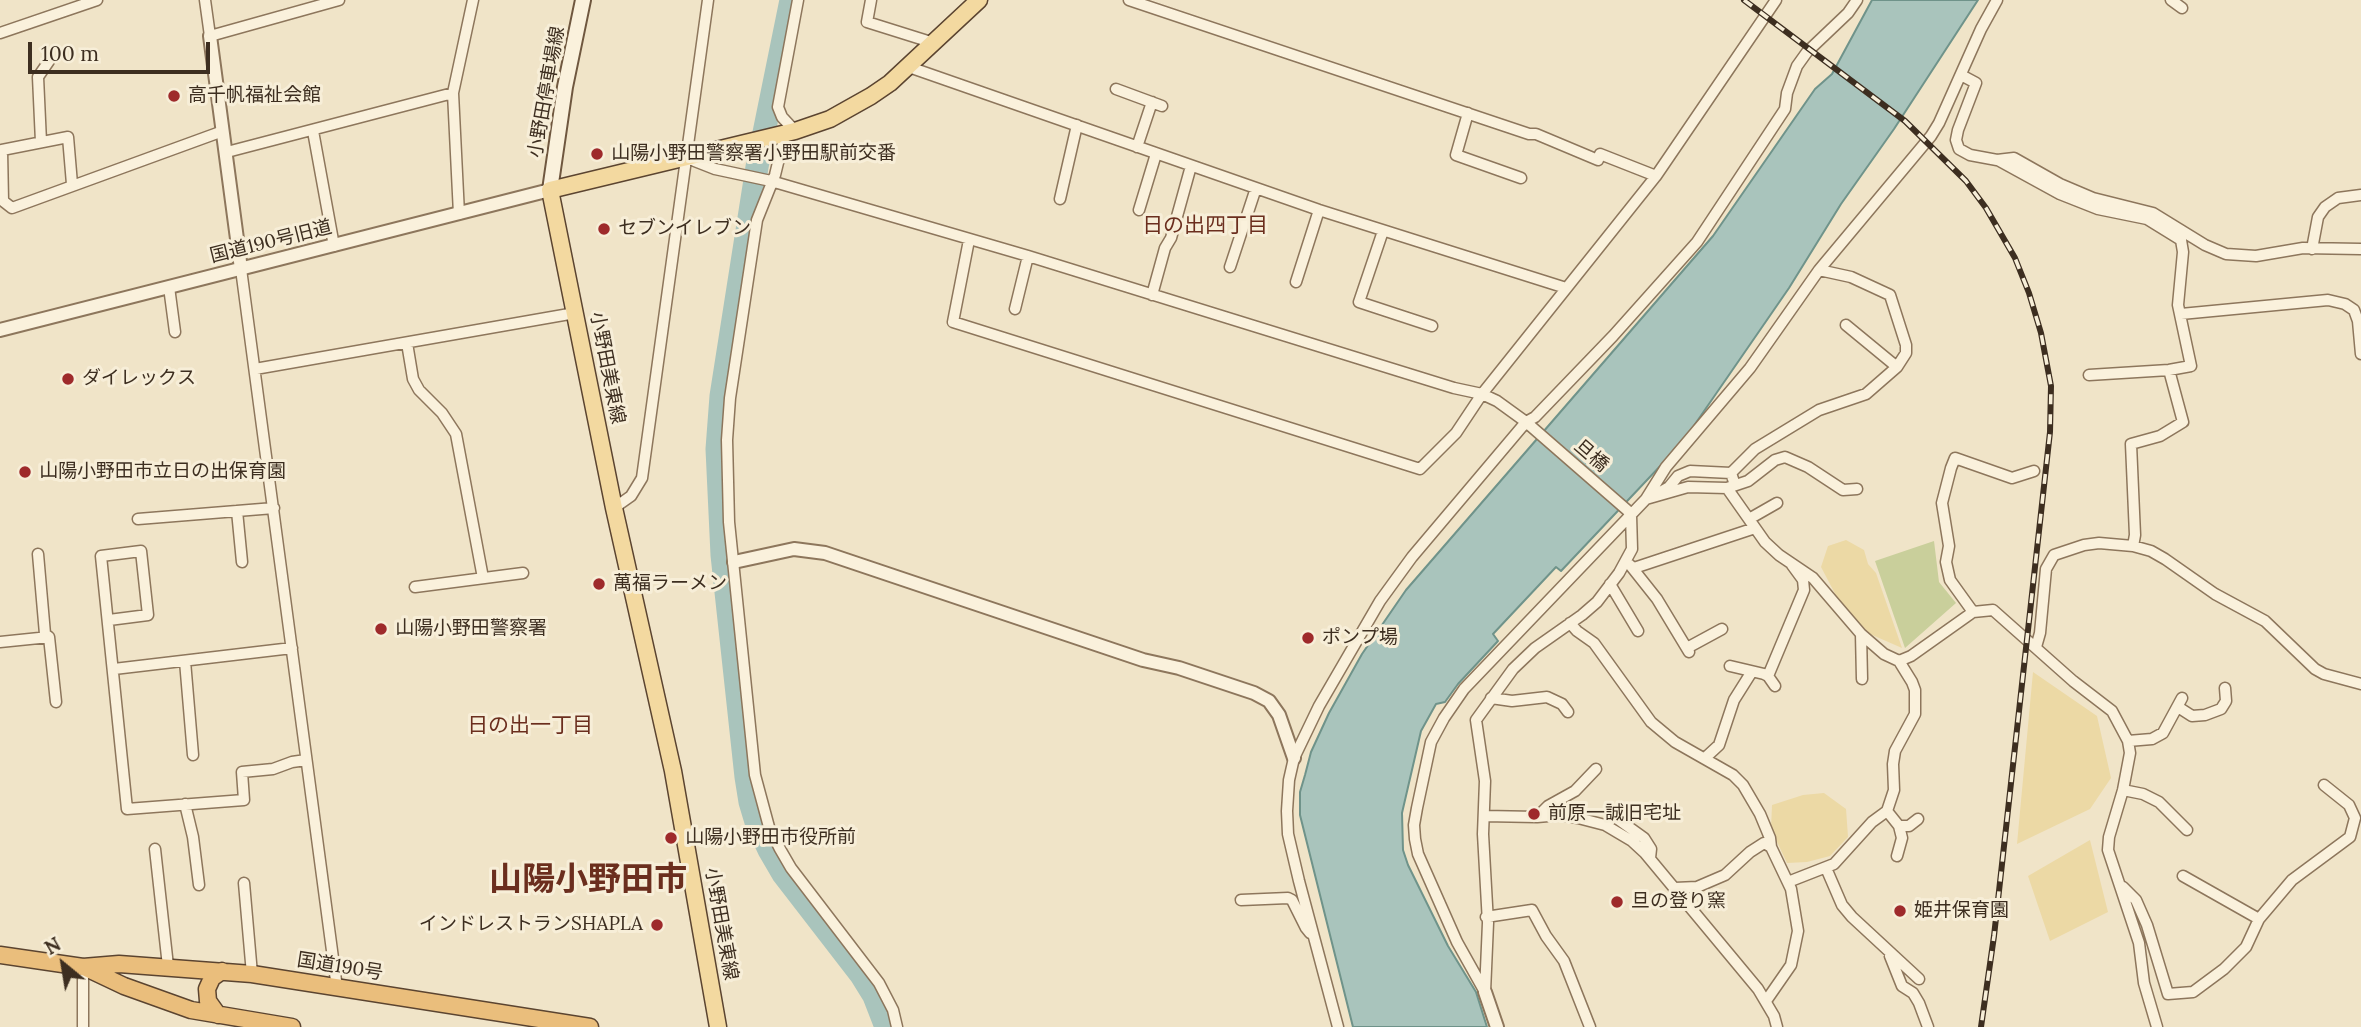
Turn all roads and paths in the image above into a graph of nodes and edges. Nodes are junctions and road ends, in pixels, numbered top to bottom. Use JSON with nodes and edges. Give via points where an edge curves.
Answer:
{"nodes":[{"id":1,"x":97,"y":0,"type":"edge"},
{"id":2,"x":205,"y":0,"type":"edge"},
{"id":3,"x":338,"y":0,"type":"edge"},
{"id":4,"x":473,"y":0,"type":"edge"},
{"id":5,"x":583,"y":0,"type":"edge"},
{"id":6,"x":708,"y":0,"type":"edge"},
{"id":7,"x":798,"y":0,"type":"edge"},
{"id":8,"x":871,"y":0,"type":"edge"},
{"id":9,"x":979,"y":0,"type":"edge"},
{"id":10,"x":1129,"y":0,"type":"edge"},
{"id":11,"x":1776,"y":0,"type":"edge"},
{"id":12,"x":1857,"y":0,"type":"edge"},
{"id":13,"x":1997,"y":0,"type":"edge"},
{"id":14,"x":2171,"y":0,"type":"edge"},
{"id":15,"x":2182,"y":8,"type":"dead end"},
{"id":16,"x":0,"y":33,"type":"edge"},
{"id":17,"x":210,"y":36,"type":"junction"},
{"id":18,"x":934,"y":43,"type":"junction"},
{"id":19,"x":48,"y":61,"type":"dead end"},
{"id":20,"x":909,"y":68,"type":"junction"},
{"id":21,"x":1961,"y":75,"type":"junction"},
{"id":22,"x":1116,"y":89,"type":"dead end"},
{"id":23,"x":453,"y":93,"type":"junction"},
{"id":24,"x":1468,"y":113,"type":"junction"},
{"id":25,"x":1077,"y":125,"type":"junction"},
{"id":26,"x":223,"y":131,"type":"junction"},
{"id":27,"x":313,"y":131,"type":"junction"},
{"id":28,"x":787,"y":133,"type":"junction"},
{"id":29,"x":41,"y":142,"type":"junction"},
{"id":30,"x":1137,"y":147,"type":"junction"},
{"id":31,"x":227,"y":152,"type":"junction"},
{"id":32,"x":1156,"y":154,"type":"junction"},
{"id":33,"x":687,"y":157,"type":"junction"},
{"id":34,"x":1997,"y":160,"type":"junction"},
{"id":35,"x":1191,"y":166,"type":"junction"},
{"id":36,"x":1656,"y":176,"type":"junction"},
{"id":37,"x":1521,"y":178,"type":"dead end"},
{"id":38,"x":769,"y":181,"type":"junction"},
{"id":39,"x":72,"y":184,"type":"junction"},
{"id":40,"x":1256,"y":188,"type":"junction"},
{"id":41,"x":550,"y":190,"type":"junction"},
{"id":42,"x":2361,"y":195,"type":"edge"},
{"id":43,"x":1060,"y":199,"type":"dead end"},
{"id":44,"x":1139,"y":210,"type":"dead end"},
{"id":45,"x":1320,"y":210,"type":"junction"},
{"id":46,"x":459,"y":214,"type":"junction"},
{"id":47,"x":1383,"y":230,"type":"junction"},
{"id":48,"x":969,"y":240,"type":"junction"},
{"id":49,"x":334,"y":246,"type":"junction"},
{"id":50,"x":2312,"y":249,"type":"junction"},
{"id":51,"x":2361,"y":249,"type":"edge"},
{"id":52,"x":1028,"y":256,"type":"junction"},
{"id":53,"x":1230,"y":267,"type":"dead end"},
{"id":54,"x":241,"y":269,"type":"junction"},
{"id":55,"x":1819,"y":270,"type":"junction"},
{"id":56,"x":1296,"y":282,"type":"dead end"},
{"id":57,"x":169,"y":287,"type":"junction"},
{"id":58,"x":1566,"y":288,"type":"junction"},
{"id":59,"x":1153,"y":295,"type":"junction"},
{"id":60,"x":1016,"y":309,"type":"dead end"},
{"id":61,"x":575,"y":313,"type":"junction"},
{"id":62,"x":2182,"y":314,"type":"junction"},
{"id":63,"x":1846,"y":325,"type":"dead end"},
{"id":64,"x":1432,"y":326,"type":"dead end"},
{"id":65,"x":0,"y":330,"type":"edge"},
{"id":66,"x":175,"y":332,"type":"dead end"},
{"id":67,"x":407,"y":343,"type":"junction"},
{"id":68,"x":2361,"y":354,"type":"edge"},
{"id":69,"x":1897,"y":368,"type":"junction"},
{"id":70,"x":255,"y":369,"type":"junction"},
{"id":71,"x":2169,"y":370,"type":"junction"},
{"id":72,"x":2089,"y":375,"type":"dead end"},
{"id":73,"x":1482,"y":394,"type":"junction"},
{"id":74,"x":1529,"y":425,"type":"junction"},
{"id":75,"x":2034,"y":471,"type":"dead end"},
{"id":76,"x":1731,"y":473,"type":"junction"},
{"id":77,"x":1731,"y":487,"type":"junction"},
{"id":78,"x":1857,"y":489,"type":"dead end"},
{"id":79,"x":1646,"y":499,"type":"junction"},
{"id":80,"x":1777,"y":502,"type":"dead end"},
{"id":81,"x":274,"y":508,"type":"junction"},
{"id":82,"x":614,"y":508,"type":"junction"},
{"id":83,"x":237,"y":511,"type":"junction"},
{"id":84,"x":1629,"y":513,"type":"junction"},
{"id":85,"x":138,"y":519,"type":"dead end"},
{"id":86,"x":1749,"y":519,"type":"junction"},
{"id":87,"x":1755,"y":528,"type":"junction"},
{"id":88,"x":2133,"y":545,"type":"junction"},
{"id":89,"x":38,"y":554,"type":"dead end"},
{"id":90,"x":1779,"y":555,"type":"junction"},
{"id":91,"x":1789,"y":561,"type":"junction"},
{"id":92,"x":242,"y":562,"type":"dead end"},
{"id":93,"x":734,"y":562,"type":"junction"},
{"id":94,"x":1630,"y":565,"type":"junction"},
{"id":95,"x":523,"y":573,"type":"dead end"},
{"id":96,"x":483,"y":578,"type":"junction"},
{"id":97,"x":1610,"y":584,"type":"junction"},
{"id":98,"x":415,"y":587,"type":"dead end"},
{"id":99,"x":1787,"y":608,"type":"dead end"},
{"id":100,"x":1973,"y":612,"type":"junction"},
{"id":101,"x":109,"y":620,"type":"junction"},
{"id":102,"x":1570,"y":623,"type":"junction"},
{"id":103,"x":1722,"y":629,"type":"dead end"},
{"id":104,"x":1638,"y":631,"type":"dead end"},
{"id":105,"x":1861,"y":634,"type":"junction"},
{"id":106,"x":49,"y":637,"type":"junction"},
{"id":107,"x":0,"y":642,"type":"edge"},
{"id":108,"x":292,"y":648,"type":"junction"},
{"id":109,"x":2036,"y":648,"type":"junction"},
{"id":110,"x":185,"y":661,"type":"junction"},
{"id":111,"x":1899,"y":661,"type":"junction"},
{"id":112,"x":1730,"y":666,"type":"dead end"},
{"id":113,"x":114,"y":669,"type":"junction"},
{"id":114,"x":1751,"y":673,"type":"junction"},
{"id":115,"x":1768,"y":676,"type":"junction"},
{"id":116,"x":1862,"y":679,"type":"dead end"},
{"id":117,"x":2361,"y":684,"type":"edge"},
{"id":118,"x":1775,"y":686,"type":"dead end"},
{"id":119,"x":2225,"y":688,"type":"dead end"},
{"id":120,"x":1491,"y":698,"type":"junction"},
{"id":121,"x":56,"y":702,"type":"dead end"},
{"id":122,"x":1568,"y":712,"type":"dead end"},
{"id":123,"x":2128,"y":741,"type":"junction"},
{"id":124,"x":193,"y":755,"type":"dead end"},
{"id":125,"x":1294,"y":758,"type":"junction"},
{"id":126,"x":1705,"y":758,"type":"junction"},
{"id":127,"x":306,"y":760,"type":"junction"},
{"id":128,"x":1596,"y":769,"type":"dead end"},
{"id":129,"x":2324,"y":785,"type":"dead end"},
{"id":130,"x":2123,"y":790,"type":"junction"},
{"id":131,"x":185,"y":804,"type":"junction"},
{"id":132,"x":1887,"y":811,"type":"junction"},
{"id":133,"x":1612,"y":815,"type":"dead end"},
{"id":134,"x":1484,"y":816,"type":"junction"},
{"id":135,"x":1537,"y":817,"type":"junction"},
{"id":136,"x":1918,"y":819,"type":"dead end"},
{"id":137,"x":1899,"y":826,"type":"junction"},
{"id":138,"x":2187,"y":830,"type":"dead end"},
{"id":139,"x":1771,"y":848,"type":"junction"},
{"id":140,"x":155,"y":849,"type":"dead end"},
{"id":141,"x":1897,"y":856,"type":"dead end"},
{"id":142,"x":1650,"y":858,"type":"junction"},
{"id":143,"x":1826,"y":868,"type":"junction"},
{"id":144,"x":2183,"y":876,"type":"dead end"},
{"id":145,"x":1788,"y":882,"type":"junction"},
{"id":146,"x":2118,"y":882,"type":"junction"},
{"id":147,"x":244,"y":883,"type":"dead end"},
{"id":148,"x":198,"y":885,"type":"dead end"},
{"id":149,"x":159,"y":886,"type":"junction"},
{"id":150,"x":147,"y":887,"type":"dead end"},
{"id":151,"x":1675,"y":888,"type":"junction"},
{"id":152,"x":1241,"y":900,"type":"dead end"},
{"id":153,"x":1486,"y":917,"type":"junction"},
{"id":154,"x":2259,"y":919,"type":"junction"},
{"id":155,"x":1313,"y":936,"type":"junction"},
{"id":156,"x":1890,"y":954,"type":"junction"},
{"id":157,"x":0,"y":955,"type":"edge"},
{"id":158,"x":168,"y":966,"type":"junction"},
{"id":159,"x":83,"y":967,"type":"junction"},
{"id":160,"x":222,"y":971,"type":"junction"},
{"id":161,"x":253,"y":974,"type":"junction"},
{"id":162,"x":1919,"y":979,"type":"dead end"},
{"id":163,"x":337,"y":988,"type":"junction"},
{"id":164,"x":1485,"y":992,"type":"junction"},
{"id":165,"x":1766,"y":1000,"type":"junction"},
{"id":166,"x":218,"y":1015,"type":"junction"},
{"id":167,"x":83,"y":1027,"type":"edge"},
{"id":168,"x":292,"y":1027,"type":"edge"},
{"id":169,"x":590,"y":1027,"type":"edge"},
{"id":170,"x":718,"y":1027,"type":"edge"},
{"id":171,"x":897,"y":1027,"type":"edge"},
{"id":172,"x":1338,"y":1027,"type":"edge"},
{"id":173,"x":1497,"y":1027,"type":"edge"},
{"id":174,"x":1590,"y":1027,"type":"edge"},
{"id":175,"x":1777,"y":1027,"type":"edge"},
{"id":176,"x":1928,"y":1027,"type":"edge"},
{"id":177,"x":2157,"y":1027,"type":"edge"}],
"edges":[{"from":1,"to":16,"type":"street"},
{"from":2,"to":17,"type":"street"},
{"from":3,"to":17,"type":"street"},
{"from":4,"to":23,"type":"street"},
{"from":5,"to":41,"type":"main road","name":"小野田停車場線"},
{"from":6,"to":33,"type":"street"},
{"from":7,"to":28,"type":"street","via":[[778,107]]},
{"from":8,"to":18,"type":"street","via":[[867,22]]},
{"from":9,"to":18,"type":"main road"},
{"from":10,"to":24,"type":"street"},
{"from":11,"to":36,"type":"street"},
{"from":12,"to":74,"type":"street","via":[[1802,59],[1787,93],[1786,109],[1697,242]]},
{"from":13,"to":21,"type":"street"},
{"from":14,"to":15,"type":"street"},
{"from":17,"to":26,"type":"street"},
{"from":18,"to":20,"type":"main road"},
{"from":19,"to":29,"type":"street","via":[[38,77]]},
{"from":20,"to":25,"type":"street"},
{"from":20,"to":28,"type":"main road","via":[[830,119]]},
{"from":21,"to":34,"type":"street","via":[[1976,83],[1958,130],[1959,149]]},
{"from":21,"to":55,"type":"street","via":[[1931,136]]},
{"from":22,"to":30,"type":"street","via":[[1157,104]]},
{"from":23,"to":27,"type":"street"},
{"from":23,"to":46,"type":"street"},
{"from":24,"to":36,"type":"street"},
{"from":24,"to":37,"type":"street","via":[[1456,155]]},
{"from":25,"to":30,"type":"street"},
{"from":25,"to":43,"type":"street"},
{"from":26,"to":31,"type":"street"},
{"from":26,"to":39,"type":"street"},
{"from":27,"to":31,"type":"street"},
{"from":27,"to":49,"type":"street"},
{"from":28,"to":33,"type":"main road"},
{"from":28,"to":38,"type":"street","via":[[775,175]]},
{"from":29,"to":39,"type":"street","via":[[68,137]]},
{"from":29,"to":39,"type":"street","via":[[2,150],[3,201],[12,208]]},
{"from":30,"to":32,"type":"street"},
{"from":31,"to":54,"type":"street"},
{"from":32,"to":35,"type":"street"},
{"from":32,"to":44,"type":"street"},
{"from":33,"to":38,"type":"street","name":"旦橋","via":[[715,169]]},
{"from":33,"to":41,"type":"main road"},
{"from":33,"to":82,"type":"street","via":[[642,478],[631,496]]},
{"from":34,"to":50,"type":"street","via":[[2014,158],[2093,198],[2152,213],[2227,254],[2256,256]]},
{"from":34,"to":62,"type":"street","via":[[2060,194],[2098,209],[2147,219],[2181,240],[2178,305]]},
{"from":35,"to":40,"type":"street"},
{"from":35,"to":59,"type":"street"},
{"from":36,"to":58,"type":"street"},
{"from":38,"to":48,"type":"street","name":"旦橋"},
{"from":38,"to":93,"type":"street","via":[[757,220],[730,398],[727,440]]},
{"from":40,"to":45,"type":"street"},
{"from":40,"to":53,"type":"street"},
{"from":41,"to":46,"type":"street","name":"国道190号旧道"},
{"from":41,"to":61,"type":"main road","name":"小野田美東線"},
{"from":42,"to":50,"type":"street","via":[[2338,198],[2325,207],[2318,217]]},
{"from":45,"to":47,"type":"street"},
{"from":45,"to":56,"type":"street"},
{"from":46,"to":49,"type":"street","name":"国道190号旧道"},
{"from":47,"to":58,"type":"street"},
{"from":47,"to":64,"type":"street","via":[[1359,302]]},
{"from":48,"to":52,"type":"street","name":"旦橋"},
{"from":48,"to":73,"type":"street","via":[[953,322],[1420,469],[1456,433]]},
{"from":49,"to":54,"type":"street","name":"国道190号旧道"},
{"from":50,"to":51,"type":"street"},
{"from":52,"to":59,"type":"street","name":"旦橋"},
{"from":52,"to":60,"type":"street"},
{"from":54,"to":57,"type":"street","name":"国道190号旧道"},
{"from":54,"to":70,"type":"street"},
{"from":55,"to":69,"type":"street","via":[[1851,277],[1890,295],[1906,345]]},
{"from":55,"to":79,"type":"street"},
{"from":57,"to":65,"type":"street","name":"国道190号旧道"},
{"from":57,"to":66,"type":"street"},
{"from":58,"to":73,"type":"street"},
{"from":59,"to":73,"type":"street","name":"旦橋"},
{"from":61,"to":67,"type":"street"},
{"from":61,"to":82,"type":"main road","name":"小野田美東線"},
{"from":62,"to":68,"type":"street","via":[[2328,300],[2354,310]]},
{"from":62,"to":71,"type":"street","via":[[2191,366]]},
{"from":63,"to":69,"type":"street"},
{"from":67,"to":70,"type":"street"},
{"from":67,"to":96,"type":"street","via":[[413,379],[456,434]]},
{"from":69,"to":76,"type":"street","via":[[1866,394],[1819,410],[1777,434]]},
{"from":70,"to":81,"type":"street"},
{"from":71,"to":72,"type":"street"},
{"from":71,"to":88,"type":"street","via":[[2183,422],[2160,436],[2131,444]]},
{"from":73,"to":74,"type":"street","name":"旦橋"},
{"from":74,"to":84,"type":"street","name":"旦橋"},
{"from":74,"to":125,"type":"street","via":[[1412,557],[1380,601]]},
{"from":75,"to":100,"type":"street","via":[[2012,478],[1955,458],[1941,503],[1949,546],[1945,562],[1950,580]]},
{"from":76,"to":77,"type":"street"},
{"from":76,"to":79,"type":"street","via":[[1690,471]]},
{"from":77,"to":78,"type":"street","via":[[1785,457],[1843,490]]},
{"from":77,"to":79,"type":"street","via":[[1688,487]]},
{"from":77,"to":86,"type":"street"},
{"from":79,"to":84,"type":"street"},
{"from":80,"to":86,"type":"street"},
{"from":81,"to":83,"type":"street"},
{"from":81,"to":108,"type":"street"},
{"from":82,"to":170,"type":"main road","name":"小野田美東線","via":[[673,771]]},
{"from":83,"to":85,"type":"street"},
{"from":83,"to":92,"type":"street"},
{"from":84,"to":94,"type":"street"},
{"from":84,"to":164,"type":"street","via":[[1464,690],[1431,742],[1414,825],[1418,854]]},
{"from":86,"to":87,"type":"street"},
{"from":87,"to":90,"type":"street"},
{"from":87,"to":94,"type":"street"},
{"from":88,"to":109,"type":"street","via":[[2099,543],[2054,555],[2046,569]]},
{"from":88,"to":117,"type":"street","via":[[2165,559],[2265,621],[2315,669]]},
{"from":89,"to":106,"type":"street","via":[[45,634]]},
{"from":90,"to":91,"type":"street"},
{"from":90,"to":99,"type":"street","via":[[1798,584]]},
{"from":91,"to":105,"type":"street","via":[[1813,578]]},
{"from":91,"to":115,"type":"street","via":[[1803,580],[1804,590]]},
{"from":93,"to":125,"type":"street","via":[[794,550],[825,553],[1254,693],[1269,701],[1279,715]]},
{"from":93,"to":171,"type":"street","via":[[755,775],[769,828],[791,868],[879,983]]},
{"from":94,"to":97,"type":"street"},
{"from":94,"to":103,"type":"street","via":[[1688,650]]},
{"from":95,"to":96,"type":"street"},
{"from":96,"to":98,"type":"street"},
{"from":97,"to":102,"type":"street","via":[[1597,602]]},
{"from":97,"to":104,"type":"street"},
{"from":100,"to":109,"type":"street","via":[[1993,610]]},
{"from":100,"to":111,"type":"street"},
{"from":101,"to":101,"type":"street","via":[[101,556],[141,551],[148,615]]},
{"from":101,"to":113,"type":"street"},
{"from":102,"to":120,"type":"street","via":[[1535,648]]},
{"from":102,"to":126,"type":"street","via":[[1594,643],[1651,722]]},
{"from":105,"to":111,"type":"street"},
{"from":105,"to":116,"type":"street"},
{"from":106,"to":107,"type":"street"},
{"from":106,"to":121,"type":"street"},
{"from":108,"to":110,"type":"street"},
{"from":108,"to":127,"type":"street"},
{"from":109,"to":123,"type":"street","via":[[2112,711]]},
{"from":110,"to":113,"type":"street"},
{"from":110,"to":124,"type":"street"},
{"from":111,"to":132,"type":"street","via":[[1912,682],[1917,703],[1895,751],[1894,790]]},
{"from":112,"to":114,"type":"street"},
{"from":113,"to":131,"type":"street","via":[[127,810]]},
{"from":114,"to":115,"type":"street"},
{"from":114,"to":126,"type":"street","via":[[1734,700],[1719,745]]},
{"from":115,"to":118,"type":"street"},
{"from":119,"to":123,"type":"street","via":[[2221,709],[2192,716],[2180,702],[2163,733]]},
{"from":120,"to":122,"type":"street","via":[[1547,697]]},
{"from":120,"to":134,"type":"street","via":[[1476,720],[1485,781]]},
{"from":123,"to":130,"type":"street"},
{"from":125,"to":155,"type":"street","via":[[1286,799],[1289,834]]},
{"from":126,"to":139,"type":"street","via":[[1743,785],[1760,814]]},
{"from":127,"to":131,"type":"street","via":[[242,772],[244,800]]},
{"from":127,"to":163,"type":"street"},
{"from":128,"to":135,"type":"street","via":[[1575,791]]},
{"from":129,"to":154,"type":"street","via":[[2349,805],[2355,818],[2350,837],[2292,880]]},
{"from":130,"to":138,"type":"street","via":[[2158,802]]},
{"from":130,"to":146,"type":"street","via":[[2108,850]]},
{"from":131,"to":148,"type":"street"},
{"from":132,"to":137,"type":"street"},
{"from":132,"to":143,"type":"street"},
{"from":133,"to":142,"type":"street","via":[[1644,838]]},
{"from":134,"to":135,"type":"street"},
{"from":134,"to":153,"type":"street"},
{"from":135,"to":142,"type":"street","via":[[1560,815],[1605,825]]},
{"from":136,"to":137,"type":"street"},
{"from":137,"to":141,"type":"street","via":[[1902,838]]},
{"from":139,"to":145,"type":"street"},
{"from":139,"to":151,"type":"street","via":[[1764,844],[1725,875],[1697,887]]},
{"from":140,"to":149,"type":"street"},
{"from":142,"to":151,"type":"street"},
{"from":143,"to":145,"type":"street"},
{"from":143,"to":156,"type":"street","via":[[1842,905]]},
{"from":144,"to":154,"type":"street"},
{"from":145,"to":165,"type":"street","via":[[1798,931],[1796,949],[1791,965]]},
{"from":146,"to":154,"type":"street","via":[[2136,900],[2168,994],[2193,992],[2224,969],[2246,947]]},
{"from":146,"to":177,"type":"street","via":[[2139,943]]},
{"from":147,"to":161,"type":"street"},
{"from":149,"to":150,"type":"street"},
{"from":149,"to":158,"type":"street"},
{"from":151,"to":165,"type":"street"},
{"from":152,"to":155,"type":"street","via":[[1292,900]]},
{"from":153,"to":164,"type":"street"},
{"from":153,"to":174,"type":"street","via":[[1532,910],[1564,961]]},
{"from":155,"to":172,"type":"street"},
{"from":156,"to":162,"type":"street"},
{"from":156,"to":176,"type":"street","via":[[1902,986],[1913,993]]},
{"from":157,"to":159,"type":"highway","name":"国道190号"},
{"from":158,"to":159,"type":"highway","name":"国道190号"},
{"from":158,"to":160,"type":"highway","name":"国道190号"},
{"from":159,"to":166,"type":"highway","name":"国道190号","via":[[191,1010]]},
{"from":159,"to":167,"type":"street"},
{"from":160,"to":161,"type":"highway","name":"国道190号"},
{"from":160,"to":166,"type":"highway","via":[[207,989],[208,1001]]},
{"from":161,"to":163,"type":"highway","name":"国道190号"},
{"from":163,"to":169,"type":"highway","name":"国道190号"},
{"from":164,"to":173,"type":"street"},
{"from":165,"to":175,"type":"street"},
{"from":166,"to":168,"type":"highway","name":"国道190号"}]}
